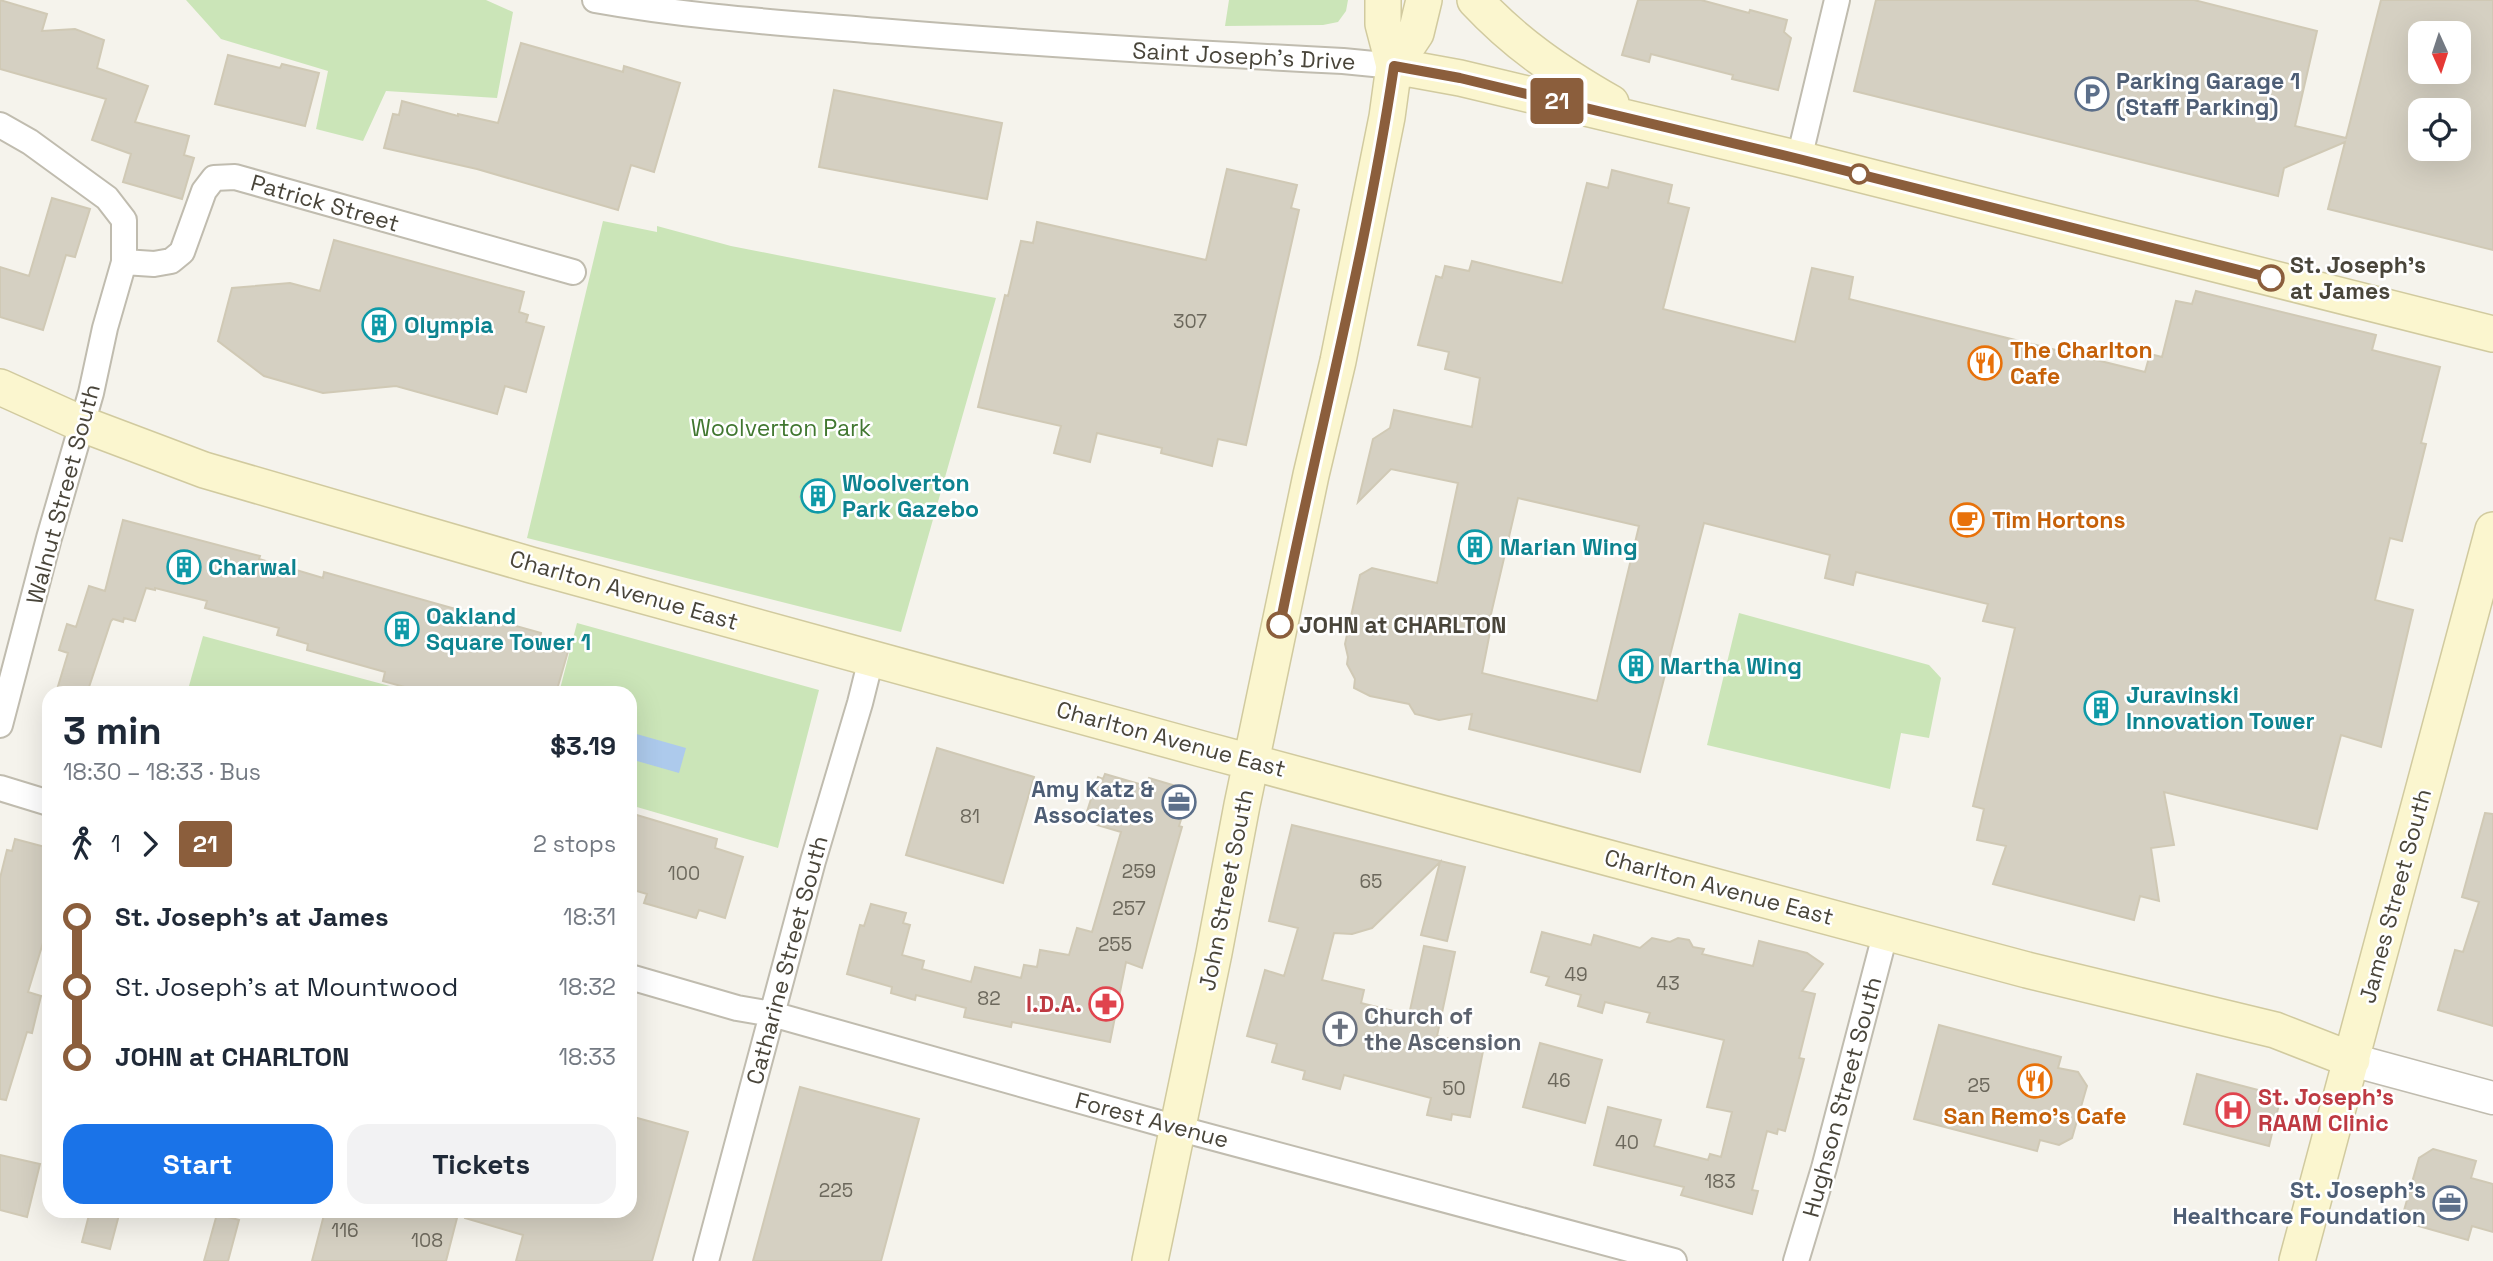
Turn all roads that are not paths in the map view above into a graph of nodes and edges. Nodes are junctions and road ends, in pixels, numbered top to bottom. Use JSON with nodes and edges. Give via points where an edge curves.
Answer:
{"nodes":[{"id":1,"x":595,"y":0,"type":"edge"},
{"id":2,"x":1383,"y":0,"type":"edge"},
{"id":3,"x":1424,"y":0,"type":"edge"},
{"id":4,"x":1475,"y":0,"type":"edge"},
{"id":5,"x":1837,"y":0,"type":"edge"},
{"id":6,"x":1394,"y":66,"type":"junction"},
{"id":7,"x":1644,"y":122,"type":"junction"},
{"id":8,"x":0,"y":125,"type":"edge"},
{"id":9,"x":1799,"y":159,"type":"junction"},
{"id":10,"x":124,"y":262,"type":"junction"},
{"id":11,"x":573,"y":272,"type":"dead end"},
{"id":12,"x":2493,"y":334,"type":"edge"},
{"id":13,"x":0,"y":387,"type":"edge"},
{"id":14,"x":82,"y":424,"type":"junction"},
{"id":15,"x":2493,"y":530,"type":"edge"},
{"id":16,"x":2485,"y":593,"type":"edge"},
{"id":17,"x":871,"y":659,"type":"junction"},
{"id":18,"x":0,"y":725,"type":"edge"},
{"id":19,"x":1251,"y":761,"type":"junction"},
{"id":20,"x":0,"y":788,"type":"edge"},
{"id":21,"x":42,"y":801,"type":"edge"},
{"id":22,"x":1886,"y":931,"type":"junction"},
{"id":23,"x":637,"y":979,"type":"edge"},
{"id":24,"x":772,"y":1014,"type":"junction"},
{"id":25,"x":2352,"y":1059,"type":"junction"},
{"id":26,"x":2493,"y":1098,"type":"edge"},
{"id":27,"x":1177,"y":1128,"type":"junction"},
{"id":28,"x":706,"y":1261,"type":"edge"},
{"id":29,"x":1150,"y":1261,"type":"edge"},
{"id":30,"x":1674,"y":1261,"type":"edge"},
{"id":31,"x":1796,"y":1261,"type":"edge"},
{"id":32,"x":2297,"y":1261,"type":"edge"}],
"edges":[{"from":1,"to":6,"type":"street","name":"Saint Joseph's Drive","via":[[960,38]]},
{"from":2,"to":6,"type":"main road","name":"John Street South","via":[[1383,24]]},
{"from":3,"to":6,"type":"main road","name":"John Street South","via":[[1416,33]]},
{"from":4,"to":7,"type":"main road","via":[[1552,68]]},
{"from":5,"to":9,"type":"street"},
{"from":6,"to":7,"type":"main road","name":"Saint Joseph's Drive"},
{"from":6,"to":19,"type":"main road","name":"John Street South","via":[[1338,361]]},
{"from":7,"to":9,"type":"main road","name":"Saint Joseph's Drive"},
{"from":8,"to":10,"type":"street","name":"Walnut Street South","via":[[107,198],[124,220]]},
{"from":9,"to":12,"type":"main road","name":"Saint Joseph's Drive"},
{"from":10,"to":11,"type":"street","name":"Patrick Street","via":[[171,261],[182,252],[204,191],[214,178],[235,177]]},
{"from":10,"to":14,"type":"street","name":"Walnut Street South"},
{"from":13,"to":14,"type":"main road","name":"Charlton Avenue East"},
{"from":14,"to":17,"type":"main road","name":"Charlton Avenue East","via":[[204,470]]},
{"from":14,"to":18,"type":"street","name":"Walnut Street South"},
{"from":15,"to":16,"type":"main road","name":"James Street South"},
{"from":16,"to":25,"type":"main road","name":"James Street South"},
{"from":17,"to":19,"type":"main road","name":"Charlton Avenue East"},
{"from":17,"to":24,"type":"street","name":"Catharine Street South"},
{"from":19,"to":22,"type":"main road","name":"Charlton Avenue East"},
{"from":19,"to":27,"type":"main road","name":"John Street South"},
{"from":20,"to":21,"type":"street"},
{"from":22,"to":25,"type":"main road","name":"Charlton Avenue East","via":[[2275,1030]]},
{"from":22,"to":31,"type":"street","name":"Hughson Street South"},
{"from":23,"to":24,"type":"street","name":"Forest Avenue"},
{"from":24,"to":27,"type":"street","name":"Forest Avenue"},
{"from":24,"to":28,"type":"street","name":"Catharine Street South"},
{"from":25,"to":26,"type":"street"},
{"from":25,"to":32,"type":"main road","name":"James Street South"},
{"from":27,"to":29,"type":"main road","name":"John Street South"},
{"from":27,"to":30,"type":"street","name":"Forest Avenue"}]}
